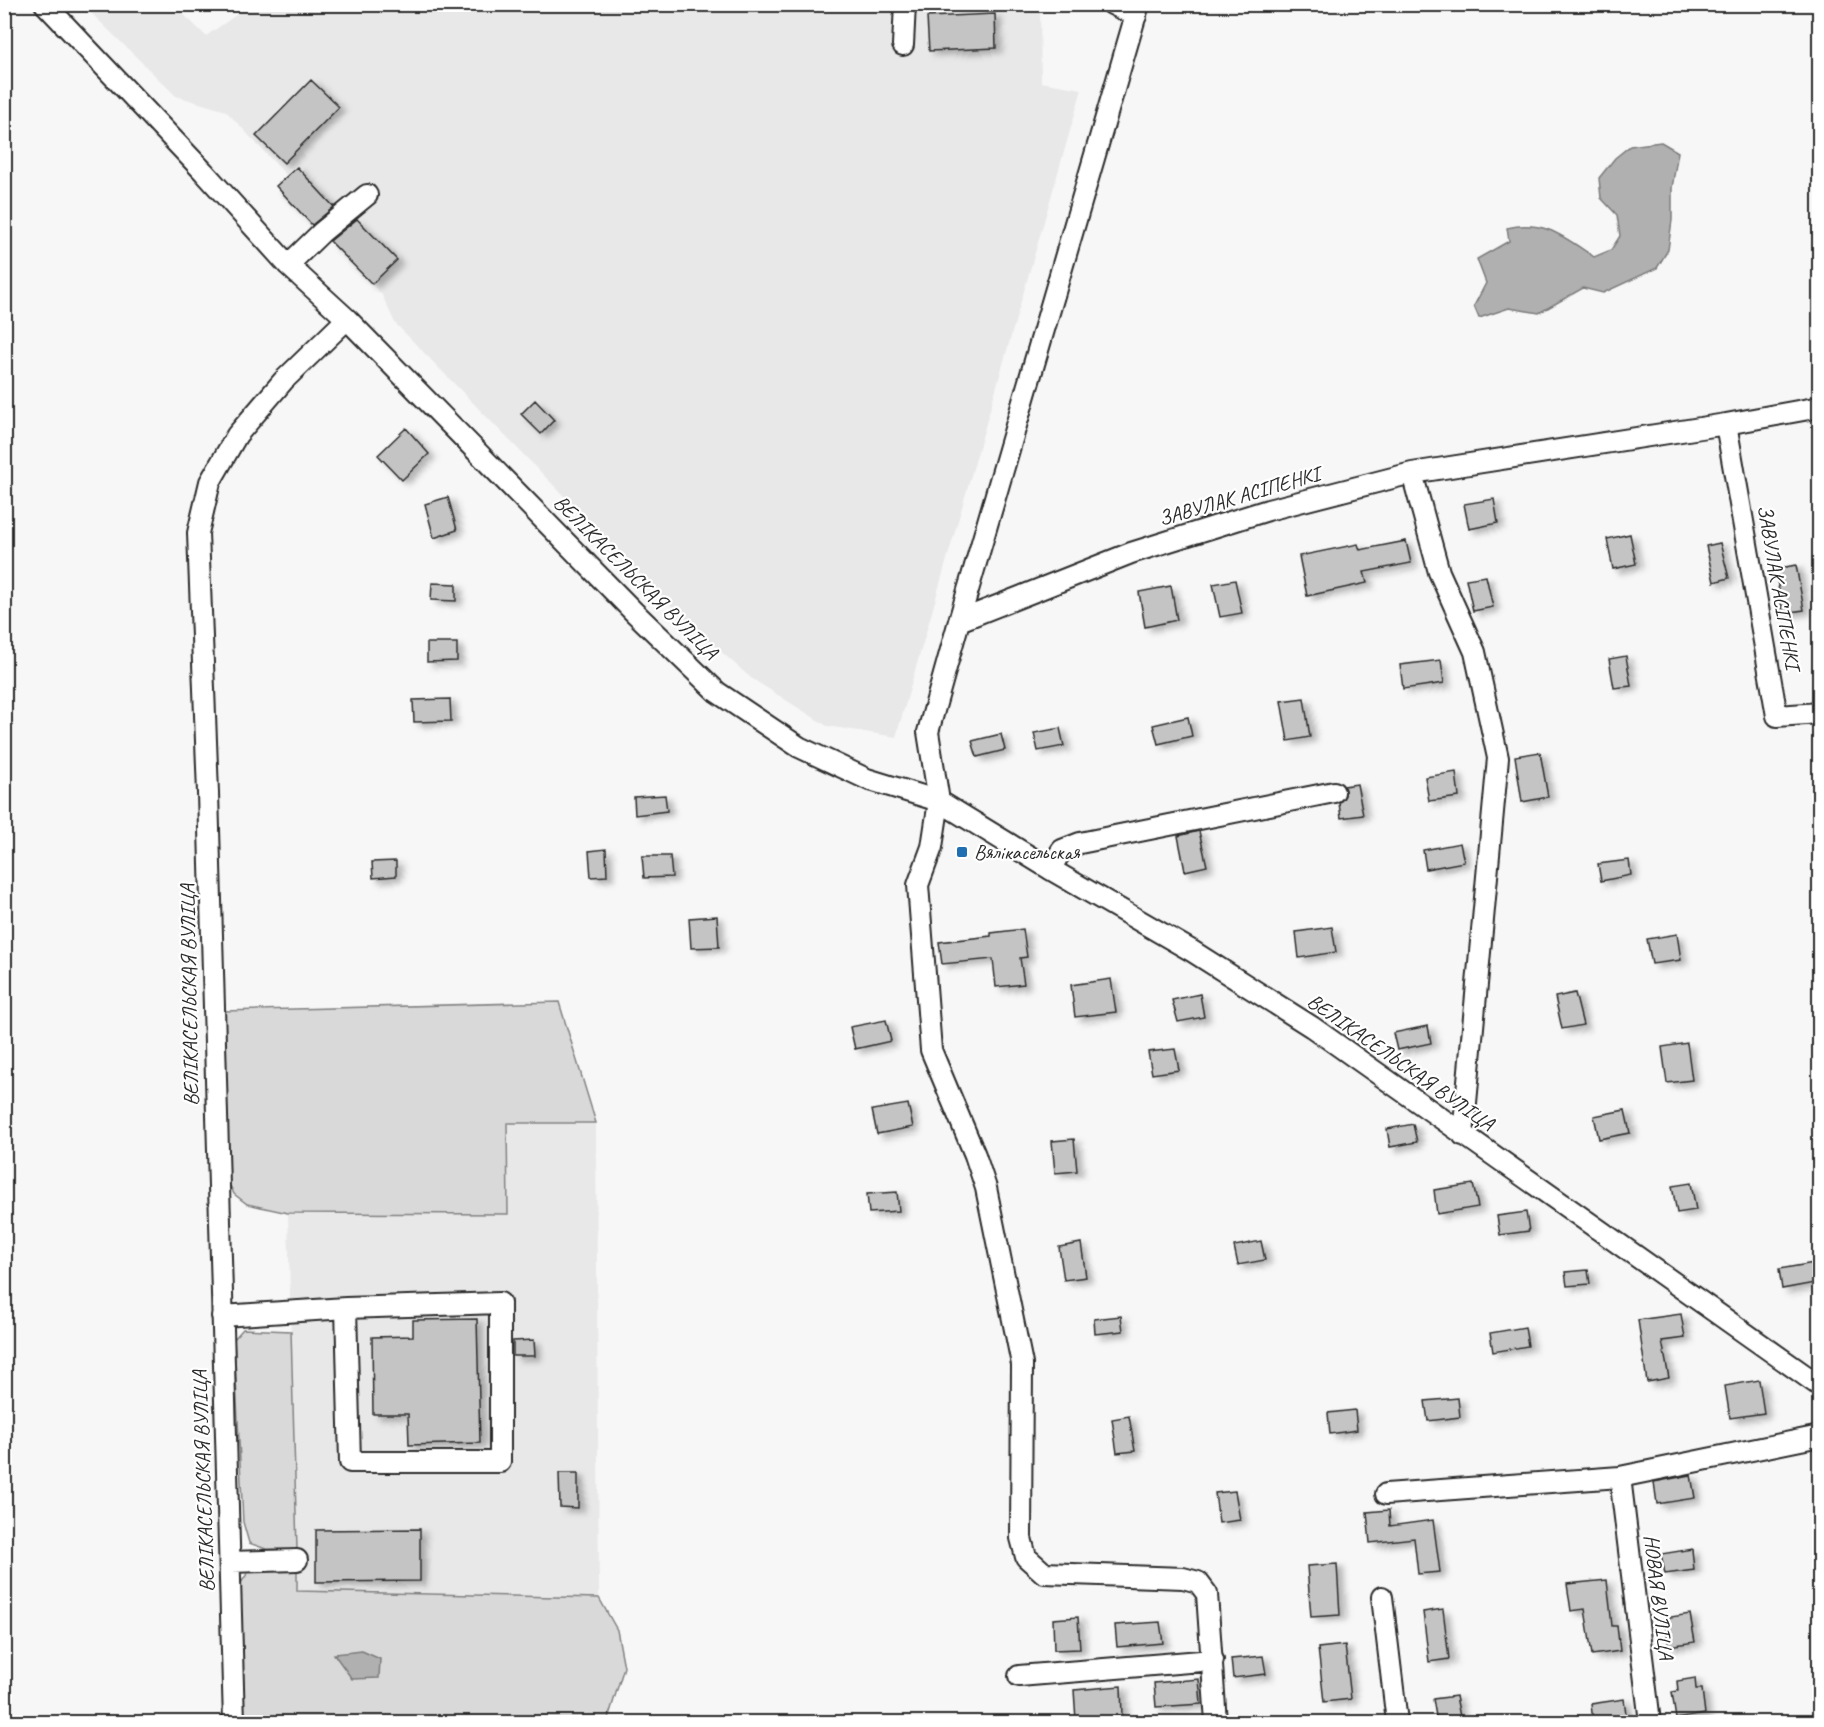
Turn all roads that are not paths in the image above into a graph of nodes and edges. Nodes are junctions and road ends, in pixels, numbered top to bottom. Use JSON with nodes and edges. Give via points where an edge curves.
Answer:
{"nodes":[{"id":1,"x":45,"y":4,"type":"edge"},
{"id":2,"x":905,"y":4,"type":"edge"},
{"id":3,"x":1112,"y":4,"type":"edge"},
{"id":4,"x":1137,"y":10,"type":"edge"},
{"id":5,"x":903,"y":45,"type":"dead end"},
{"id":6,"x":366,"y":195,"type":"dead end"},
{"id":7,"x":288,"y":265,"type":"junction"},
{"id":8,"x":347,"y":319,"type":"junction"},
{"id":9,"x":1820,"y":407,"type":"edge"},
{"id":10,"x":1726,"y":424,"type":"junction"},
{"id":11,"x":1412,"y":473,"type":"junction"},
{"id":12,"x":959,"y":621,"type":"junction"},
{"id":13,"x":1820,"y":713,"type":"edge"},
{"id":14,"x":1334,"y":792,"type":"dead end"},
{"id":15,"x":939,"y":801,"type":"junction"},
{"id":16,"x":1050,"y":869,"type":"junction"},
{"id":17,"x":1463,"y":1135,"type":"junction"},
{"id":18,"x":346,"y":1308,"type":"junction"},
{"id":19,"x":222,"y":1316,"type":"junction"},
{"id":20,"x":1820,"y":1386,"type":"edge"},
{"id":21,"x":1820,"y":1436,"type":"edge"},
{"id":22,"x":1620,"y":1477,"type":"junction"},
{"id":23,"x":1386,"y":1494,"type":"dead end"},
{"id":24,"x":297,"y":1560,"type":"dead end"},
{"id":25,"x":230,"y":1562,"type":"junction"},
{"id":26,"x":1382,"y":1597,"type":"dead end"},
{"id":27,"x":1213,"y":1660,"type":"junction"},
{"id":28,"x":1019,"y":1676,"type":"dead end"},
{"id":29,"x":234,"y":1722,"type":"edge"},
{"id":30,"x":1216,"y":1722,"type":"edge"},
{"id":31,"x":1397,"y":1722,"type":"edge"},
{"id":32,"x":1650,"y":1722,"type":"edge"}],
"edges":[{"from":1,"to":7,"type":"street","name":"ВЕЛІКАСЕЛЬСКАЯ ВУЛІЦА"},
{"from":2,"to":5,"type":"street"},
{"from":3,"to":4,"type":"street"},
{"from":4,"to":12,"type":"street"},
{"from":6,"to":7,"type":"street"},
{"from":7,"to":8,"type":"street","name":"ВЕЛІКАСЕЛЬСКАЯ ВУЛІЦА"},
{"from":8,"to":15,"type":"street","name":"ВЕЛІКАСЕЛЬСКАЯ ВУЛІЦА","via":[[717,692],[799,747],[867,779]]},
{"from":8,"to":19,"type":"street","name":"ВЕЛІКАСЕЛЬСКАЯ ВУЛІЦА","via":[[284,380],[237,435],[210,482],[198,533]]},
{"from":9,"to":10,"type":"street","name":"ЗАВУЛАК АСІПЕНКІ"},
{"from":10,"to":11,"type":"street","name":"ЗАВУЛАК АСІПЕНКІ"},
{"from":10,"to":13,"type":"street","name":"ЗАВУЛАК АСІПЕНКІ","via":[[1777,716]]},
{"from":11,"to":12,"type":"street","name":"ЗАВУЛАК АСІПЕНКІ","via":[[1268,510],[1131,553]]},
{"from":11,"to":17,"type":"street","via":[[1439,572],[1475,652],[1498,758]]},
{"from":12,"to":15,"type":"street","via":[[928,732]]},
{"from":14,"to":16,"type":"street","via":[[1080,843],[1062,850]]},
{"from":15,"to":16,"type":"street","name":"ВЕЛІКАСЕЛЬСКАЯ ВУЛІЦА"},
{"from":15,"to":27,"type":"street","via":[[933,847],[918,885],[931,1050],[986,1188],[1022,1364],[1021,1538],[1026,1557],[1044,1573],[1183,1578],[1198,1582],[1207,1594]]},
{"from":16,"to":17,"type":"street","name":"ВЕЛІКАСЕЛЬСКАЯ ВУЛІЦА","via":[[1192,951],[1312,1027]]},
{"from":17,"to":20,"type":"street","name":"ВЕЛІКАСЕЛЬСКАЯ ВУЛІЦА"},
{"from":18,"to":18,"type":"street","via":[[500,1303],[500,1462],[350,1462]]},
{"from":18,"to":19,"type":"street"},
{"from":19,"to":25,"type":"street","name":"ВЕЛІКАСЕЛЬСКАЯ ВУЛІЦА"},
{"from":21,"to":22,"type":"street"},
{"from":22,"to":23,"type":"street"},
{"from":22,"to":32,"type":"street","name":"НОВАЯ ВУЛІЦА"},
{"from":24,"to":25,"type":"street"},
{"from":25,"to":29,"type":"street","name":"ВЕЛІКАСЕЛЬСКАЯ ВУЛІЦА"},
{"from":26,"to":31,"type":"street"},
{"from":27,"to":28,"type":"street"},
{"from":27,"to":30,"type":"street"}]}
